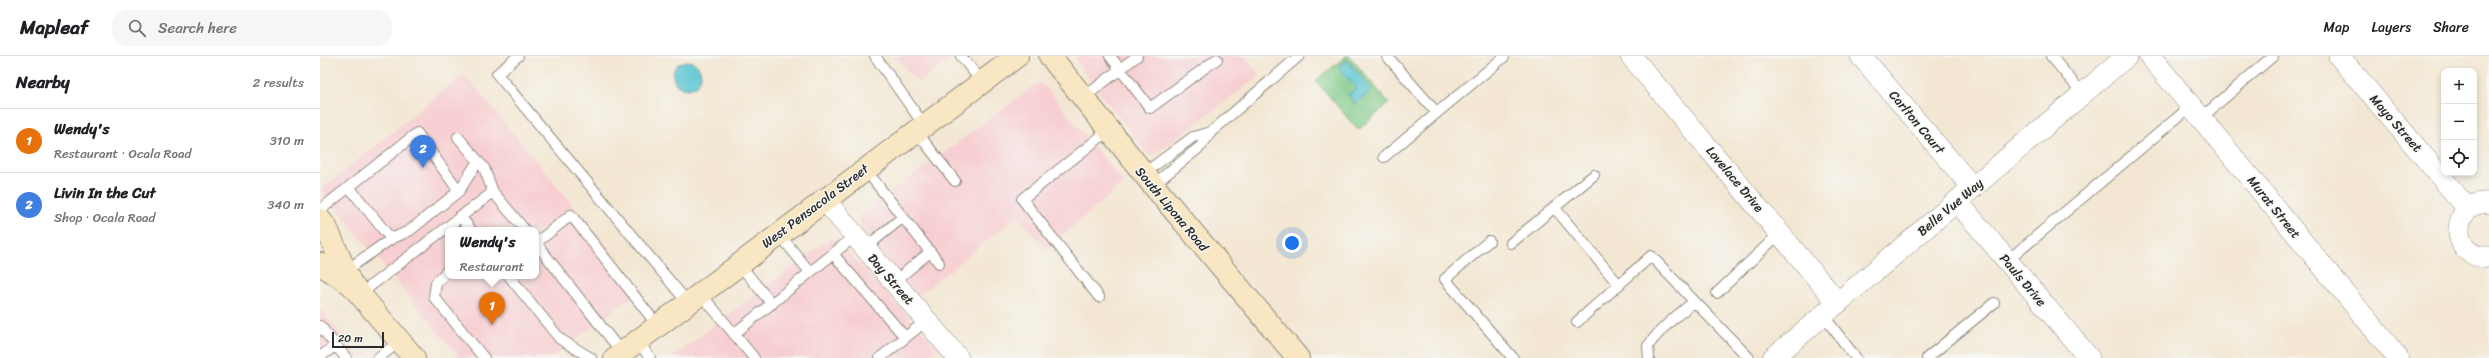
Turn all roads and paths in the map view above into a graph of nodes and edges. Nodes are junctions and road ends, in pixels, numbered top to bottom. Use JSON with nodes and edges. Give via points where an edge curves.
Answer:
{"nodes":[{"id":1,"x":518,"y":56,"type":"edge"},
{"id":2,"x":875,"y":56,"type":"edge"},
{"id":3,"x":961,"y":56,"type":"edge"},
{"id":4,"x":1016,"y":56,"type":"edge"},
{"id":5,"x":1050,"y":56,"type":"edge"},
{"id":6,"x":1110,"y":56,"type":"edge"},
{"id":7,"x":1137,"y":56,"type":"edge"},
{"id":8,"x":1299,"y":56,"type":"edge"},
{"id":9,"x":1387,"y":56,"type":"edge"},
{"id":10,"x":1631,"y":56,"type":"edge"},
{"id":11,"x":1861,"y":56,"type":"edge"},
{"id":12,"x":2051,"y":56,"type":"edge"},
{"id":13,"x":2126,"y":56,"type":"edge"},
{"id":14,"x":2150,"y":56,"type":"edge"},
{"id":15,"x":2274,"y":56,"type":"edge"},
{"id":16,"x":2339,"y":56,"type":"edge"},
{"id":17,"x":1504,"y":57,"type":"edge"},
{"id":18,"x":1217,"y":59,"type":"dead end"},
{"id":19,"x":1120,"y":69,"type":"junction"},
{"id":20,"x":982,"y":82,"type":"junction"},
{"id":21,"x":2082,"y":93,"type":"junction"},
{"id":22,"x":1082,"y":99,"type":"junction"},
{"id":23,"x":2196,"y":112,"type":"junction"},
{"id":24,"x":1437,"y":113,"type":"junction"},
{"id":25,"x":920,"y":128,"type":"junction"},
{"id":26,"x":1108,"y":131,"type":"junction"},
{"id":27,"x":1211,"y":132,"type":"junction"},
{"id":28,"x":458,"y":136,"type":"dead end"},
{"id":29,"x":1178,"y":147,"type":"junction"},
{"id":30,"x":1384,"y":157,"type":"dead end"},
{"id":31,"x":1187,"y":158,"type":"junction"},
{"id":32,"x":478,"y":161,"type":"junction"},
{"id":33,"x":865,"y":169,"type":"junction"},
{"id":34,"x":1594,"y":174,"type":"dead end"},
{"id":35,"x":1148,"y":180,"type":"junction"},
{"id":36,"x":955,"y":181,"type":"dead end"},
{"id":37,"x":349,"y":187,"type":"junction"},
{"id":38,"x":459,"y":191,"type":"junction"},
{"id":39,"x":493,"y":192,"type":"junction"},
{"id":40,"x":1965,"y":195,"type":"junction"},
{"id":41,"x":824,"y":199,"type":"junction"},
{"id":42,"x":2489,"y":203,"type":"edge"},
{"id":43,"x":1554,"y":207,"type":"junction"},
{"id":44,"x":2468,"y":209,"type":"junction"},
{"id":45,"x":320,"y":210,"type":"edge"},
{"id":46,"x":460,"y":216,"type":"junction"},
{"id":47,"x":903,"y":217,"type":"junction"},
{"id":48,"x":320,"y":220,"type":"edge"},
{"id":49,"x":469,"y":227,"type":"edge"},
{"id":50,"x":522,"y":227,"type":"edge"},
{"id":51,"x":1780,"y":233,"type":"junction"},
{"id":52,"x":779,"y":234,"type":"junction"},
{"id":53,"x":391,"y":239,"type":"junction"},
{"id":54,"x":539,"y":241,"type":"edge"},
{"id":55,"x":1489,"y":241,"type":"dead end"},
{"id":56,"x":860,"y":242,"type":"junction"},
{"id":57,"x":1510,"y":242,"type":"dead end"},
{"id":58,"x":539,"y":246,"type":"edge"},
{"id":59,"x":930,"y":252,"type":"junction"},
{"id":60,"x":833,"y":254,"type":"junction"},
{"id":61,"x":2489,"y":257,"type":"edge"},
{"id":62,"x":2007,"y":261,"type":"junction"},
{"id":63,"x":939,"y":263,"type":"dead end"},
{"id":64,"x":320,"y":264,"type":"edge"},
{"id":65,"x":739,"y":264,"type":"junction"},
{"id":66,"x":810,"y":272,"type":"junction"},
{"id":67,"x":445,"y":273,"type":"edge"},
{"id":68,"x":511,"y":279,"type":"edge"},
{"id":69,"x":894,"y":282,"type":"junction"},
{"id":70,"x":352,"y":283,"type":"junction"},
{"id":71,"x":1619,"y":285,"type":"junction"},
{"id":72,"x":1717,"y":293,"type":"dead end"},
{"id":73,"x":1099,"y":297,"type":"dead end"},
{"id":74,"x":694,"y":298,"type":"junction"},
{"id":75,"x":1694,"y":302,"type":"junction"},
{"id":76,"x":1994,"y":303,"type":"dead end"},
{"id":77,"x":772,"y":304,"type":"junction"},
{"id":78,"x":1830,"y":309,"type":"junction"},
{"id":79,"x":927,"y":320,"type":"junction"},
{"id":80,"x":1577,"y":322,"type":"dead end"},
{"id":81,"x":320,"y":326,"type":"edge"},
{"id":82,"x":658,"y":326,"type":"junction"},
{"id":83,"x":734,"y":334,"type":"junction"},
{"id":84,"x":905,"y":337,"type":"junction"},
{"id":85,"x":400,"y":341,"type":"junction"},
{"id":86,"x":336,"y":345,"type":"junction"},
{"id":87,"x":631,"y":353,"type":"edge"},
{"id":88,"x":2390,"y":355,"type":"edge"},
{"id":89,"x":2083,"y":356,"type":"edge"},
{"id":90,"x":320,"y":357,"type":"edge"},
{"id":91,"x":483,"y":357,"type":"edge"},
{"id":92,"x":346,"y":358,"type":"edge"},
{"id":93,"x":378,"y":358,"type":"edge"},
{"id":94,"x":414,"y":358,"type":"edge"},
{"id":95,"x":591,"y":358,"type":"edge"},
{"id":96,"x":754,"y":358,"type":"edge"},
{"id":97,"x":880,"y":358,"type":"edge"},
{"id":98,"x":958,"y":358,"type":"edge"},
{"id":99,"x":1298,"y":358,"type":"edge"},
{"id":100,"x":1513,"y":358,"type":"edge"},
{"id":101,"x":1649,"y":358,"type":"edge"},
{"id":102,"x":1749,"y":358,"type":"edge"},
{"id":103,"x":1773,"y":358,"type":"edge"},
{"id":104,"x":1856,"y":358,"type":"edge"},
{"id":105,"x":1927,"y":358,"type":"edge"}],
"edges":[{"from":1,"to":74,"type":"lane","via":[[497,74]]},
{"from":2,"to":25,"type":"lane"},
{"from":3,"to":20,"type":"lane"},
{"from":4,"to":20,"type":"main road","name":"West Pensacola Street"},
{"from":5,"to":22,"type":"main road","name":"South Lipona Road"},
{"from":6,"to":19,"type":"lane"},
{"from":7,"to":19,"type":"lane"},
{"from":8,"to":27,"type":"lane"},
{"from":9,"to":24,"type":"lane"},
{"from":10,"to":51,"type":"street","name":"Lovelace Drive"},
{"from":11,"to":40,"type":"street","name":"Carlton Court"},
{"from":12,"to":21,"type":"lane"},
{"from":13,"to":21,"type":"street","name":"Belle Vue Way"},
{"from":14,"to":23,"type":"street","name":"Murat Street"},
{"from":15,"to":23,"type":"lane"},
{"from":16,"to":44,"type":"street","name":"Mayo Street"},
{"from":17,"to":24,"type":"lane"},
{"from":18,"to":19,"type":"lane","via":[[1150,108]]},
{"from":19,"to":22,"type":"lane"},
{"from":20,"to":25,"type":"main road","name":"West Pensacola Street"},
{"from":21,"to":40,"type":"street","name":"Belle Vue Way"},
{"from":22,"to":26,"type":"main road","name":"South Lipona Road"},
{"from":23,"to":62,"type":"lane"},
{"from":23,"to":88,"type":"street","name":"Murat Street"},
{"from":24,"to":30,"type":"lane"},
{"from":25,"to":33,"type":"main road","name":"West Pensacola Street"},
{"from":25,"to":36,"type":"lane"},
{"from":26,"to":35,"type":"main road","name":"South Lipona Road"},
{"from":26,"to":73,"type":"lane","via":[[1022,199]]},
{"from":27,"to":29,"type":"lane","via":[[1193,136]]},
{"from":27,"to":31,"type":"lane","via":[[1201,146]]},
{"from":28,"to":32,"type":"lane"},
{"from":29,"to":31,"type":"lane"},
{"from":29,"to":35,"type":"lane"},
{"from":31,"to":35,"type":"lane"},
{"from":32,"to":38,"type":"lane"},
{"from":32,"to":39,"type":"lane","via":[[484,168]]},
{"from":33,"to":41,"type":"main road","name":"West Pensacola Street"},
{"from":33,"to":47,"type":"lane"},
{"from":34,"to":43,"type":"lane"},
{"from":35,"to":99,"type":"main road","name":"South Lipona Road"},
{"from":37,"to":38,"type":"lane","via":[[417,133]]},
{"from":37,"to":45,"type":"lane"},
{"from":37,"to":53,"type":"lane"},
{"from":38,"to":53,"type":"lane","via":[[409,231]]},
{"from":39,"to":46,"type":"lane"},
{"from":39,"to":50,"type":"lane"},
{"from":40,"to":62,"type":"street","name":"Pauls Drive"},
{"from":40,"to":78,"type":"street","name":"Belle Vue Way"},
{"from":41,"to":52,"type":"main road","name":"West Pensacola Street"},
{"from":41,"to":56,"type":"street","name":"Day Street"},
{"from":42,"to":44,"type":"street","via":[[2476,204]]},
{"from":43,"to":57,"type":"lane"},
{"from":43,"to":71,"type":"lane"},
{"from":44,"to":61,"type":"street","via":[[2459,224],[2461,242],[2474,254]]},
{"from":46,"to":49,"type":"lane"},
{"from":46,"to":70,"type":"lane"},
{"from":47,"to":56,"type":"lane"},
{"from":47,"to":59,"type":"lane"},
{"from":48,"to":70,"type":"main road","via":[[326,227]]},
{"from":51,"to":72,"type":"lane"},
{"from":51,"to":78,"type":"street","name":"Lovelace Drive"},
{"from":52,"to":65,"type":"main road","name":"West Pensacola Street"},
{"from":52,"to":66,"type":"lane"},
{"from":53,"to":70,"type":"lane"},
{"from":54,"to":82,"type":"lane","via":[[571,216]]},
{"from":55,"to":100,"type":"lane","via":[[1445,279]]},
{"from":56,"to":60,"type":"lane"},
{"from":56,"to":69,"type":"street","name":"Day Street"},
{"from":58,"to":87,"type":"lane"},
{"from":59,"to":63,"type":"lane"},
{"from":59,"to":69,"type":"lane"},
{"from":60,"to":66,"type":"lane"},
{"from":60,"to":84,"type":"lane"},
{"from":62,"to":89,"type":"street","name":"Pauls Drive"},
{"from":64,"to":70,"type":"main road"},
{"from":65,"to":74,"type":"main road","name":"West Pensacola Street"},
{"from":65,"to":77,"type":"lane"},
{"from":66,"to":77,"type":"lane"},
{"from":67,"to":91,"type":"lane","via":[[436,283],[434,297]]},
{"from":68,"to":95,"type":"lane","via":[[560,339]]},
{"from":69,"to":79,"type":"street","name":"Day Street"},
{"from":70,"to":85,"type":"main road"},
{"from":71,"to":75,"type":"lane","via":[[1651,256]]},
{"from":71,"to":80,"type":"lane"},
{"from":74,"to":82,"type":"main road","name":"West Pensacola Street"},
{"from":74,"to":83,"type":"lane"},
{"from":75,"to":101,"type":"lane","via":[[1656,335],[1648,346]]},
{"from":75,"to":102,"type":"lane"},
{"from":76,"to":105,"type":"lane"},
{"from":77,"to":83,"type":"lane"},
{"from":78,"to":103,"type":"street","name":"Belle Vue Way"},
{"from":78,"to":104,"type":"lane"},
{"from":79,"to":84,"type":"lane"},
{"from":79,"to":98,"type":"street","name":"Day Street"},
{"from":81,"to":86,"type":"lane"},
{"from":82,"to":87,"type":"main road","name":"West Pensacola Street"},
{"from":83,"to":96,"type":"lane"},
{"from":84,"to":97,"type":"lane"},
{"from":85,"to":93,"type":"lane"},
{"from":85,"to":94,"type":"main road"},
{"from":86,"to":90,"type":"lane"},
{"from":86,"to":92,"type":"lane"}]}
